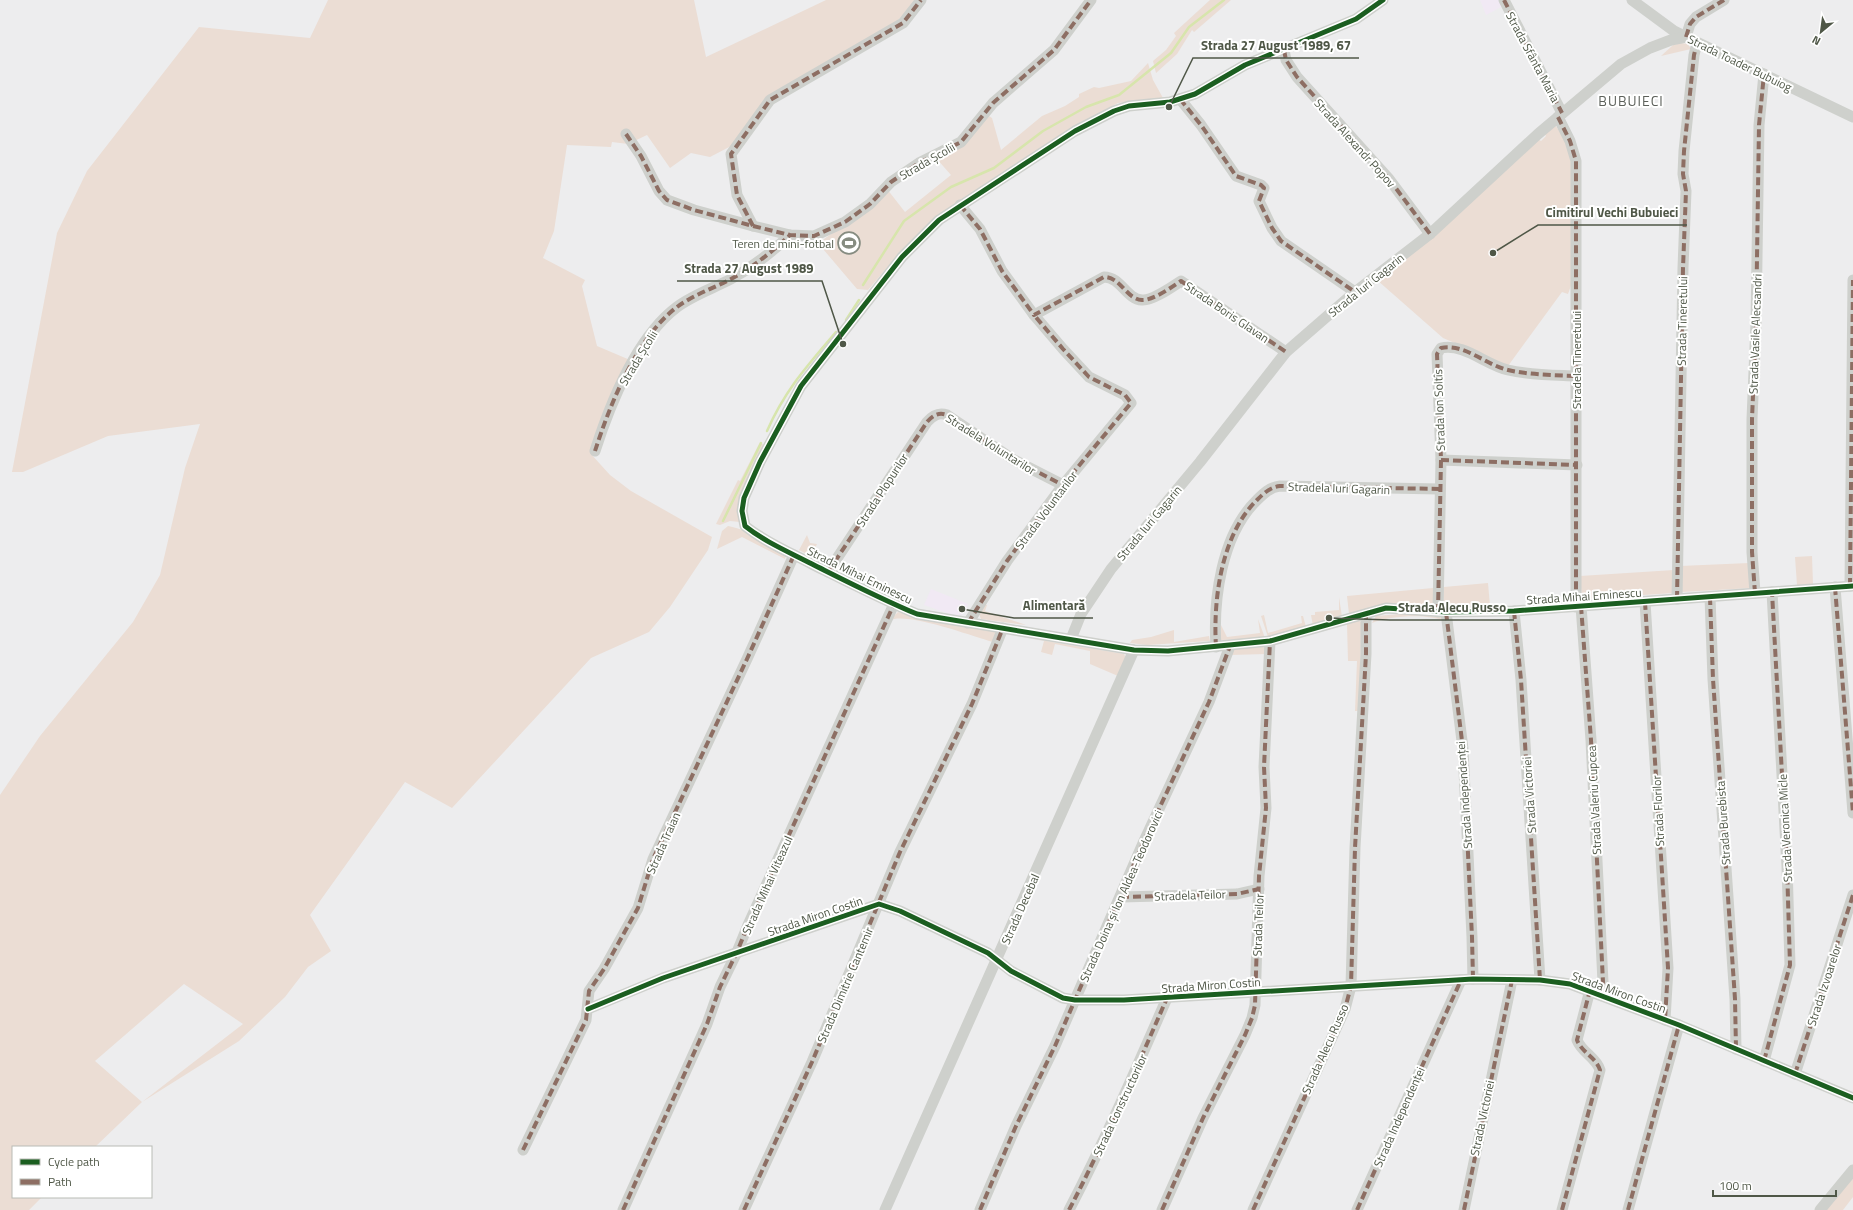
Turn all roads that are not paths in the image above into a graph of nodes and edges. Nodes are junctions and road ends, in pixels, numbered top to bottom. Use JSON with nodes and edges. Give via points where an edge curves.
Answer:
{"nodes":[{"id":1,"x":921,"y":0,"type":"edge"},
{"id":2,"x":1091,"y":0,"type":"edge"},
{"id":3,"x":1383,"y":0,"type":"edge"},
{"id":4,"x":1504,"y":0,"type":"edge"},
{"id":5,"x":1632,"y":0,"type":"edge"},
{"id":6,"x":1722,"y":0,"type":"edge"},
{"id":7,"x":1686,"y":37,"type":"junction"},
{"id":8,"x":1698,"y":43,"type":"junction"},
{"id":9,"x":1284,"y":50,"type":"junction"},
{"id":10,"x":1764,"y":74,"type":"junction"},
{"id":11,"x":1180,"y":99,"type":"junction"},
{"id":12,"x":1560,"y":115,"type":"junction"},
{"id":13,"x":1853,"y":117,"type":"edge"},
{"id":14,"x":626,"y":134,"type":"dead end"},
{"id":15,"x":960,"y":205,"type":"junction"},
{"id":16,"x":753,"y":226,"type":"junction"},
{"id":17,"x":1430,"y":234,"type":"junction"},
{"id":18,"x":790,"y":235,"type":"junction"},
{"id":19,"x":1853,"y":280,"type":"edge"},
{"id":20,"x":1355,"y":292,"type":"junction"},
{"id":21,"x":1034,"y":315,"type":"junction"},
{"id":22,"x":1286,"y":352,"type":"junction"},
{"id":23,"x":1575,"y":376,"type":"junction"},
{"id":24,"x":940,"y":414,"type":"joint"},
{"id":25,"x":595,"y":451,"type":"dead end"},
{"id":26,"x":1441,"y":460,"type":"junction"},
{"id":27,"x":1577,"y":465,"type":"junction"},
{"id":28,"x":1063,"y":485,"type":"junction"},
{"id":29,"x":1440,"y":490,"type":"junction"},
{"id":30,"x":794,"y":555,"type":"junction"},
{"id":31,"x":828,"y":572,"type":"junction"},
{"id":32,"x":1851,"y":586,"type":"edge"},
{"id":33,"x":1835,"y":587,"type":"junction"},
{"id":34,"x":1772,"y":592,"type":"junction"},
{"id":35,"x":1755,"y":593,"type":"junction"},
{"id":36,"x":1710,"y":597,"type":"junction"},
{"id":37,"x":1677,"y":599,"type":"junction"},
{"id":38,"x":1645,"y":602,"type":"junction"},
{"id":39,"x":894,"y":604,"type":"junction"},
{"id":40,"x":1579,"y":606,"type":"junction"},
{"id":41,"x":1514,"y":611,"type":"junction"},
{"id":42,"x":1442,"y":612,"type":"junction"},
{"id":43,"x":1366,"y":614,"type":"junction"},
{"id":44,"x":968,"y":623,"type":"junction"},
{"id":45,"x":1003,"y":628,"type":"junction"},
{"id":46,"x":1071,"y":639,"type":"junction"},
{"id":47,"x":1270,"y":641,"type":"junction"},
{"id":48,"x":1230,"y":646,"type":"junction"},
{"id":49,"x":1216,"y":648,"type":"junction"},
{"id":50,"x":1134,"y":650,"type":"junction"},
{"id":51,"x":1853,"y":812,"type":"edge"},
{"id":52,"x":1259,"y":889,"type":"junction"},
{"id":53,"x":1853,"y":895,"type":"edge"},
{"id":54,"x":1121,"y":897,"type":"junction"},
{"id":55,"x":879,"y":904,"type":"junction"},
{"id":56,"x":738,"y":952,"type":"junction"},
{"id":57,"x":997,"y":960,"type":"junction"},
{"id":58,"x":1467,"y":979,"type":"junction"},
{"id":59,"x":1512,"y":980,"type":"junction"},
{"id":60,"x":1540,"y":980,"type":"junction"},
{"id":61,"x":1351,"y":986,"type":"junction"},
{"id":62,"x":1257,"y":991,"type":"junction"},
{"id":63,"x":1595,"y":992,"type":"junction"},
{"id":64,"x":1168,"y":998,"type":"junction"},
{"id":65,"x":1075,"y":1000,"type":"junction"},
{"id":66,"x":588,"y":1009,"type":"junction"},
{"id":67,"x":1665,"y":1020,"type":"junction"},
{"id":68,"x":1679,"y":1025,"type":"junction"},
{"id":69,"x":1736,"y":1049,"type":"junction"},
{"id":70,"x":1764,"y":1061,"type":"junction"},
{"id":71,"x":1795,"y":1074,"type":"junction"},
{"id":72,"x":1853,"y":1098,"type":"edge"},
{"id":73,"x":524,"y":1150,"type":"dead end"},
{"id":74,"x":1853,"y":1170,"type":"edge"},
{"id":75,"x":623,"y":1210,"type":"edge"},
{"id":76,"x":744,"y":1210,"type":"edge"},
{"id":77,"x":885,"y":1210,"type":"edge"},
{"id":78,"x":980,"y":1210,"type":"edge"},
{"id":79,"x":1069,"y":1210,"type":"edge"},
{"id":80,"x":1162,"y":1210,"type":"edge"},
{"id":81,"x":1253,"y":1210,"type":"edge"},
{"id":82,"x":1357,"y":1210,"type":"edge"},
{"id":83,"x":1464,"y":1210,"type":"edge"},
{"id":84,"x":1562,"y":1210,"type":"edge"},
{"id":85,"x":1628,"y":1210,"type":"edge"},
{"id":86,"x":1820,"y":1210,"type":"edge"}],
"edges":[{"from":1,"to":16,"type":"street","via":[[903,23],[770,100],[760,113],[731,154],[737,195]]},
{"from":2,"to":18,"type":"street","name":"Strada Școlii","via":[[1054,50],[993,103],[961,142],[919,163],[891,182],[870,204],[845,222],[814,236]]},
{"from":3,"to":9,"type":"street","via":[[1356,19]]},
{"from":4,"to":12,"type":"street","name":"Strada Sfânta Maria"},
{"from":5,"to":7,"type":"street","name":"Strada Toader Bubuiog"},
{"from":6,"to":7,"type":"street","via":[[1696,17],[1690,24]]},
{"from":7,"to":8,"type":"street","name":"Strada Toader Bubuiog"},
{"from":7,"to":12,"type":"street","name":"Strada Iuri Gagarin","via":[[1650,48],[1622,64]]},
{"from":8,"to":10,"type":"street","name":"Strada Toader Bubuiog"},
{"from":8,"to":37,"type":"street","name":"Strada Tineretului","via":[[1694,55],[1683,174],[1686,191]]},
{"from":9,"to":11,"type":"street","via":[[1245,65],[1195,94]]},
{"from":9,"to":17,"type":"street","name":"Strada Alexandr Popov","via":[[1286,60],[1297,77],[1389,179]]},
{"from":10,"to":13,"type":"street","name":"Strada Toader Bubuiog"},
{"from":10,"to":35,"type":"street","name":"Strada Vasile Alecsandri","via":[[1759,125],[1752,419],[1752,552]]},
{"from":11,"to":15,"type":"street","via":[[1129,106],[1114,112],[1075,131]]},
{"from":11,"to":20,"type":"street","via":[[1201,124],[1236,176],[1264,188],[1259,201],[1281,241]]},
{"from":12,"to":17,"type":"street","name":"Strada Iuri Gagarin"},
{"from":12,"to":23,"type":"street","name":"Stradela Tineretului","via":[[1576,159]]},
{"from":14,"to":16,"type":"street","name":"Strada Școlii","via":[[659,191],[667,200]]},
{"from":15,"to":21,"type":"street","via":[[980,229],[1002,271]]},
{"from":15,"to":30,"type":"street","name":"Strada Mihai Eminescu","via":[[939,220],[902,257],[801,386],[760,462],[744,498],[742,511],[745,526],[757,536]]},
{"from":16,"to":18,"type":"street","name":"Strada Școlii"},
{"from":17,"to":20,"type":"street","name":"Strada Iuri Gagarin"},
{"from":18,"to":25,"type":"street","name":"Strada Școlii","via":[[761,260],[678,306],[661,321],[646,340],[608,409]]},
{"from":19,"to":32,"type":"street"},
{"from":20,"to":22,"type":"street","name":"Strada Iuri Gagarin"},
{"from":21,"to":22,"type":"street","name":"Strada Boris Glavan","via":[[1104,277],[1119,282],[1136,299],[1143,300],[1181,281]]},
{"from":21,"to":28,"type":"street","name":"Strada Voluntarilor","via":[[1089,377],[1125,395],[1131,403]]},
{"from":22,"to":46,"type":"street","name":"Strada Iuri Gagarin","via":[[1200,462],[1111,569],[1081,614]]},
{"from":23,"to":26,"type":"street","name":"Strada Ion Soltîs","via":[[1539,375],[1506,370],[1464,351],[1448,346],[1441,348],[1437,354]]},
{"from":23,"to":27,"type":"street","name":"Stradela Tineretului"},
{"from":24,"to":28,"type":"street","name":"Stradela Voluntarilor","via":[[947,415],[1014,460]]},
{"from":24,"to":31,"type":"street","name":"Strada Plopurilor","via":[[931,417],[927,422]]},
{"from":26,"to":27,"type":"street"},
{"from":26,"to":29,"type":"street","name":"Strada Ion Soltîs"},
{"from":27,"to":40,"type":"street","name":"Stradela Tineretului"},
{"from":28,"to":44,"type":"street","name":"Strada Voluntarilor","via":[[1006,561]]},
{"from":29,"to":42,"type":"street","name":"Strada Ion Soltîs"},
{"from":29,"to":49,"type":"street","name":"Stradela Iuri Gagarin","via":[[1280,486],[1267,491],[1247,512],[1227,552],[1215,610]]},
{"from":30,"to":31,"type":"street","name":"Strada Mihai Eminescu"},
{"from":30,"to":66,"type":"street","name":"Strada Traian","via":[[653,859],[638,908],[589,991]]},
{"from":31,"to":39,"type":"street","name":"Strada Mihai Eminescu"},
{"from":32,"to":33,"type":"street","name":"Strada Mihai Eminescu"},
{"from":33,"to":34,"type":"street","name":"Strada Mihai Eminescu"},
{"from":33,"to":51,"type":"street"},
{"from":34,"to":35,"type":"street","name":"Strada Mihai Eminescu"},
{"from":34,"to":70,"type":"street","name":"Strada Veronica Micle","via":[[1787,858],[1790,965]]},
{"from":35,"to":36,"type":"street","name":"Strada Mihai Eminescu"},
{"from":36,"to":37,"type":"street","name":"Strada Mihai Eminescu"},
{"from":36,"to":69,"type":"street","name":"Strada Burebista"},
{"from":37,"to":38,"type":"street","name":"Strada Mihai Eminescu"},
{"from":38,"to":40,"type":"street","name":"Strada Mihai Eminescu"},
{"from":38,"to":67,"type":"street","name":"Strada Florilor","via":[[1668,968]]},
{"from":39,"to":44,"type":"street","name":"Strada Mihai Eminescu","via":[[917,614]]},
{"from":39,"to":56,"type":"street","name":"Strada Mihai Viteazul"},
{"from":40,"to":41,"type":"street","name":"Strada Mihai Eminescu"},
{"from":40,"to":63,"type":"street","name":"Strada Valeriu Cupcea","via":[[1599,884],[1603,982]]},
{"from":41,"to":42,"type":"street","name":"Strada Mihai Eminescu"},
{"from":41,"to":60,"type":"street","name":"Strada Victoriei","via":[[1521,680]]},
{"from":42,"to":43,"type":"street","name":"Strada Mihai Eminescu","via":[[1386,608]]},
{"from":42,"to":58,"type":"street","name":"Strada Independenței","via":[[1463,749],[1472,937]]},
{"from":43,"to":47,"type":"street","name":"Strada Mihai Eminescu"},
{"from":43,"to":61,"type":"street","name":"Strada Alecu Russo"},
{"from":44,"to":45,"type":"street","name":"Strada Mihai Eminescu"},
{"from":45,"to":46,"type":"street","name":"Strada Mihai Eminescu"},
{"from":45,"to":55,"type":"street","name":"Strada Dimitrie Cantemir","via":[[972,704],[900,852]]},
{"from":46,"to":50,"type":"street","name":"Strada Mihai Eminescu"},
{"from":47,"to":48,"type":"street","name":"Strada Mihai Eminescu"},
{"from":47,"to":52,"type":"street","name":"Strada Teilor","via":[[1264,767],[1266,808]]},
{"from":48,"to":49,"type":"street","name":"Strada Mihai Eminescu"},
{"from":48,"to":54,"type":"street","name":"Strada Doina și Ion Aldea-Teodorovici","via":[[1209,702],[1144,841]]},
{"from":49,"to":50,"type":"street","name":"Strada Mihai Eminescu"},
{"from":50,"to":57,"type":"street","name":"Strada Decebal"},
{"from":52,"to":54,"type":"street","name":"Stradela Teilor","via":[[1237,894]]},
{"from":52,"to":62,"type":"street","name":"Strada Teilor"},
{"from":53,"to":71,"type":"street","name":"Strada Izvoarelor"},
{"from":54,"to":65,"type":"street","name":"Strada Doina și Ion Aldea-Teodorovici"},
{"from":55,"to":56,"type":"street","name":"Strada Miron Costin"},
{"from":55,"to":57,"type":"street","name":"Strada Miron Costin","via":[[900,911],[988,953]]},
{"from":55,"to":76,"type":"street","name":"Strada Dimitrie Cantemir","via":[[812,1062]]},
{"from":56,"to":66,"type":"street","name":"Strada Miron Costin","via":[[663,978]]},
{"from":56,"to":75,"type":"street","name":"Strada Mihai Viteazul","via":[[720,987]]},
{"from":57,"to":65,"type":"street","name":"Strada Miron Costin","via":[[1034,984],[1063,998]]},
{"from":57,"to":77,"type":"street","name":"Strada Decebal"},
{"from":58,"to":59,"type":"street","name":"Strada Miron Costin"},
{"from":58,"to":61,"type":"street","name":"Strada Miron Costin"},
{"from":58,"to":82,"type":"street","name":"Strada Independenței"},
{"from":59,"to":60,"type":"street","name":"Strada Miron Costin"},
{"from":59,"to":83,"type":"street","name":"Strada Victoriei"},
{"from":60,"to":63,"type":"street","name":"Strada Miron Costin","via":[[1570,984]]},
{"from":61,"to":62,"type":"street","name":"Strada Miron Costin"},
{"from":61,"to":81,"type":"street","name":"Strada Alecu Russo","via":[[1345,1009]]},
{"from":62,"to":64,"type":"street","name":"Strada Miron Costin"},
{"from":62,"to":80,"type":"street","name":"Strada Teilor","via":[[1252,1018]]},
{"from":63,"to":67,"type":"street","name":"Strada Miron Costin"},
{"from":63,"to":84,"type":"street","name":"Strada Valeriu Cupcea","via":[[1577,1040],[1580,1047],[1598,1063],[1600,1070]]},
{"from":64,"to":65,"type":"street","name":"Strada Miron Costin"},
{"from":64,"to":79,"type":"street","name":"Strada Constructorilor","via":[[1110,1129]]},
{"from":65,"to":78,"type":"street","name":"Strada Doina și Ion Aldea-Teodorovici"},
{"from":66,"to":73,"type":"street","name":"Strada Traian","via":[[586,1020]]},
{"from":67,"to":68,"type":"street","name":"Strada Miron Costin"},
{"from":68,"to":69,"type":"street","name":"Strada Miron Costin"},
{"from":68,"to":85,"type":"street"},
{"from":69,"to":70,"type":"street","name":"Strada Miron Costin"},
{"from":70,"to":71,"type":"street","name":"Strada Miron Costin"},
{"from":71,"to":72,"type":"street","name":"Strada Miron Costin"},
{"from":74,"to":86,"type":"street"}]}
